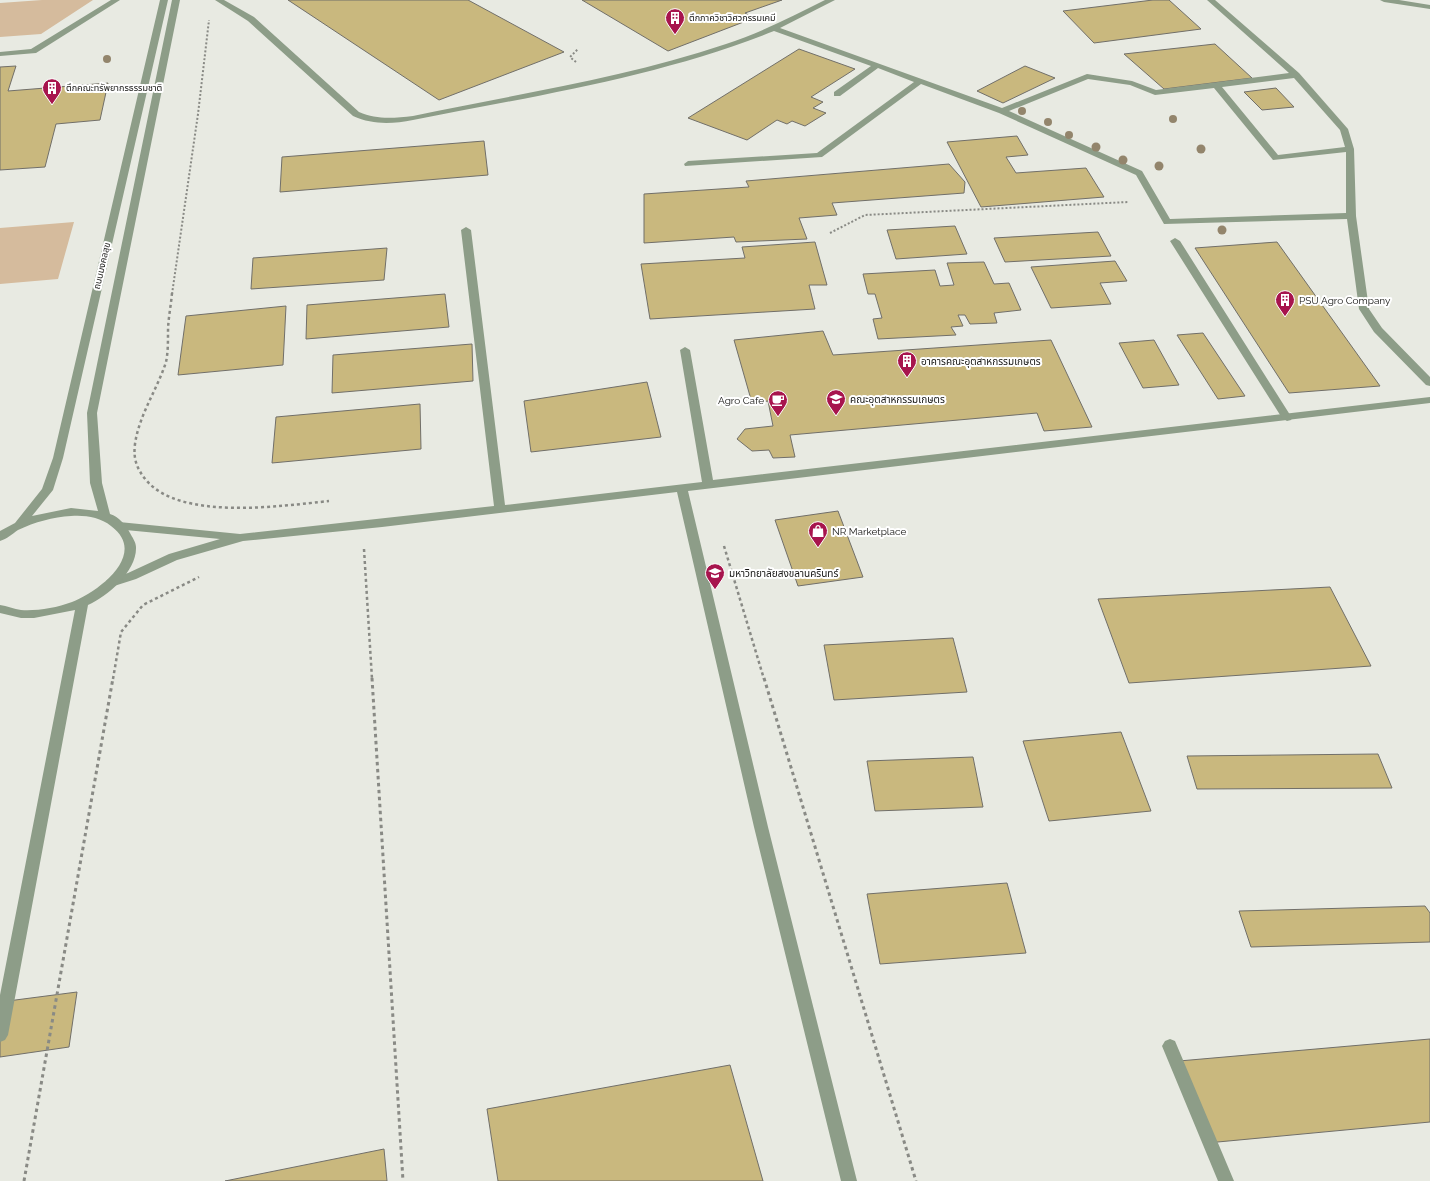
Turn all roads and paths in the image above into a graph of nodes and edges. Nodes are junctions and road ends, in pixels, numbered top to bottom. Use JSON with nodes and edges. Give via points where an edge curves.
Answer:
{"nodes":[{"id":1,"x":116,"y":0,"type":"edge"},
{"id":2,"x":164,"y":0,"type":"edge"},
{"id":3,"x":176,"y":0,"type":"edge"},
{"id":4,"x":219,"y":0,"type":"edge"},
{"id":5,"x":831,"y":0,"type":"edge"},
{"id":6,"x":1211,"y":0,"type":"edge"},
{"id":7,"x":1384,"y":0,"type":"edge"},
{"id":8,"x":1430,"y":7,"type":"edge"},
{"id":9,"x":209,"y":14,"type":"dead end"},
{"id":10,"x":774,"y":28,"type":"junction"},
{"id":11,"x":0,"y":54,"type":"edge"},
{"id":12,"x":876,"y":66,"type":"junction"},
{"id":13,"x":1296,"y":75,"type":"junction"},
{"id":14,"x":920,"y":81,"type":"junction"},
{"id":15,"x":1215,"y":84,"type":"junction"},
{"id":16,"x":836,"y":94,"type":"dead end"},
{"id":17,"x":1002,"y":111,"type":"junction"},
{"id":18,"x":1350,"y":149,"type":"junction"},
{"id":19,"x":688,"y":164,"type":"dead end"},
{"id":20,"x":1155,"y":201,"type":"junction"},
{"id":21,"x":1351,"y":216,"type":"junction"},
{"id":22,"x":466,"y":230,"type":"dead end"},
{"id":23,"x":830,"y":233,"type":"dead end"},
{"id":24,"x":1175,"y":241,"type":"dead end"},
{"id":25,"x":685,"y":350,"type":"dead end"},
{"id":26,"x":1430,"y":384,"type":"edge"},
{"id":27,"x":1430,"y":400,"type":"edge"},
{"id":28,"x":1287,"y":418,"type":"junction"},
{"id":29,"x":708,"y":485,"type":"junction"},
{"id":30,"x":682,"y":488,"type":"junction"},
{"id":31,"x":332,"y":501,"type":"dead end"},
{"id":32,"x":500,"y":508,"type":"junction"},
{"id":33,"x":105,"y":517,"type":"junction"},
{"id":34,"x":20,"y":524,"type":"junction"},
{"id":35,"x":119,"y":526,"type":"junction"},
{"id":36,"x":0,"y":537,"type":"edge"},
{"id":37,"x":243,"y":537,"type":"junction"},
{"id":38,"x":723,"y":541,"type":"dead end"},
{"id":39,"x":364,"y":546,"type":"dead end"},
{"id":40,"x":205,"y":575,"type":"dead end"},
{"id":41,"x":111,"y":583,"type":"junction"},
{"id":42,"x":83,"y":601,"type":"junction"},
{"id":43,"x":0,"y":609,"type":"edge"},
{"id":44,"x":0,"y":1035,"type":"edge"},
{"id":45,"x":1170,"y":1046,"type":"dead end"},
{"id":46,"x":24,"y":1181,"type":"edge"},
{"id":47,"x":403,"y":1181,"type":"edge"},
{"id":48,"x":849,"y":1181,"type":"edge"},
{"id":49,"x":916,"y":1181,"type":"edge"},
{"id":50,"x":1226,"y":1181,"type":"edge"}],
"edges":[{"from":1,"to":11,"type":"street","via":[[33,51]]},
{"from":2,"to":34,"type":"street","name":"ถนนมงคลสุข","via":[[58,458],[47,490]]},
{"from":3,"to":33,"type":"street","name":"ถนนมงคลสุข","via":[[92,413],[96,483]]},
{"from":4,"to":10,"type":"street","via":[[251,19],[356,114],[380,121],[412,118],[623,75],[728,46]]},
{"from":5,"to":10,"type":"street"},
{"from":6,"to":13,"type":"street"},
{"from":7,"to":8,"type":"street"},
{"from":9,"to":31,"type":"path","via":[[202,84],[171,300],[166,360],[141,418],[134,460],[138,471],[151,487],[162,496],[183,503],[257,507]]},
{"from":10,"to":12,"type":"street"},
{"from":12,"to":14,"type":"street"},
{"from":12,"to":16,"type":"street"},
{"from":13,"to":15,"type":"street"},
{"from":13,"to":18,"type":"street","via":[[1344,129]]},
{"from":14,"to":17,"type":"street"},
{"from":14,"to":19,"type":"street","via":[[819,155]]},
{"from":15,"to":17,"type":"street","via":[[1155,93],[1132,83],[1087,76]]},
{"from":15,"to":18,"type":"street","via":[[1276,158]]},
{"from":17,"to":20,"type":"street","via":[[1138,173]]},
{"from":18,"to":21,"type":"street"},
{"from":20,"to":21,"type":"street","via":[[1167,222]]},
{"from":20,"to":23,"type":"path","via":[[865,215]]},
{"from":21,"to":26,"type":"street","via":[[1364,309],[1378,330]]},
{"from":22,"to":32,"type":"street"},
{"from":24,"to":28,"type":"street"},
{"from":25,"to":29,"type":"street"},
{"from":27,"to":28,"type":"street"},
{"from":28,"to":29,"type":"street"},
{"from":29,"to":30,"type":"street"},
{"from":30,"to":32,"type":"street"},
{"from":30,"to":48,"type":"street","via":[[761,827]]},
{"from":32,"to":37,"type":"street"},
{"from":33,"to":34,"type":"street","via":[[72,511],[48,514]]},
{"from":33,"to":35,"type":"street"},
{"from":34,"to":36,"type":"street"},
{"from":35,"to":37,"type":"street"},
{"from":35,"to":41,"type":"street","via":[[125,531],[130,545],[128,562]]},
{"from":37,"to":41,"type":"street","via":[[173,557]]},
{"from":38,"to":49,"type":"path"},
{"from":39,"to":47,"type":"path"},
{"from":40,"to":46,"type":"path","via":[[143,605],[121,632]]},
{"from":41,"to":42,"type":"street","via":[[97,595]]},
{"from":42,"to":43,"type":"street","via":[[72,607],[45,613],[19,614]]},
{"from":42,"to":44,"type":"street"},
{"from":45,"to":50,"type":"street"}]}
